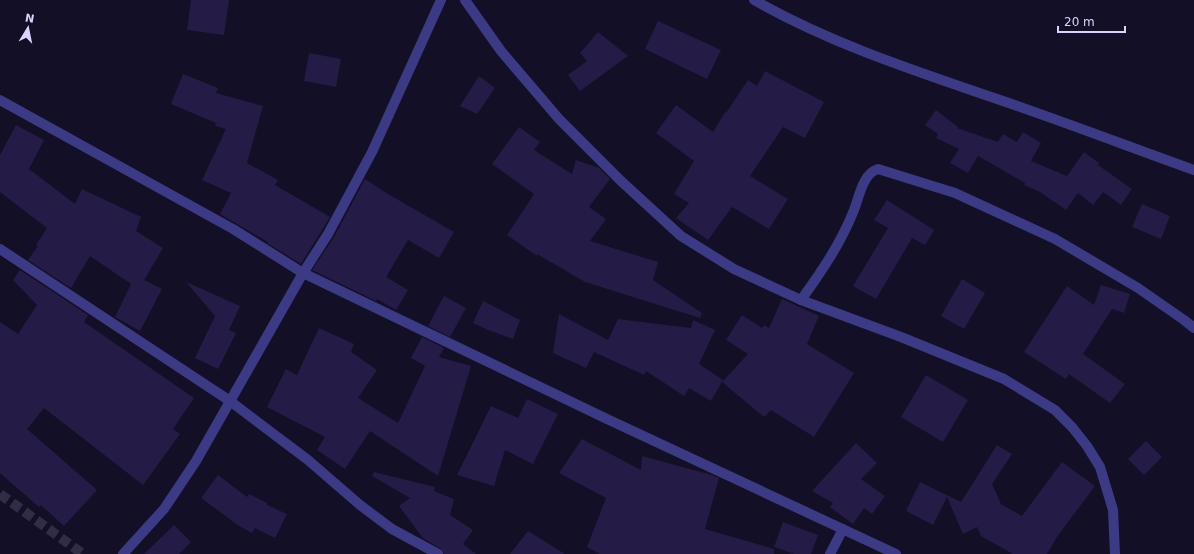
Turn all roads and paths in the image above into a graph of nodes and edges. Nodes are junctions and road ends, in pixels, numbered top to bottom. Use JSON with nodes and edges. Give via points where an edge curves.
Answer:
{"nodes":[{"id":1,"x":441,"y":0,"type":"edge"},
{"id":2,"x":465,"y":0,"type":"edge"},
{"id":3,"x":754,"y":0,"type":"edge"},
{"id":4,"x":0,"y":100,"type":"edge"},
{"id":5,"x":1194,"y":170,"type":"edge"},
{"id":6,"x":0,"y":249,"type":"edge"},
{"id":7,"x":304,"y":273,"type":"junction"},
{"id":8,"x":801,"y":300,"type":"junction"},
{"id":9,"x":1194,"y":328,"type":"edge"},
{"id":10,"x":230,"y":401,"type":"junction"},
{"id":11,"x":843,"y":529,"type":"junction"},
{"id":12,"x":123,"y":554,"type":"edge"},
{"id":13,"x":438,"y":554,"type":"edge"},
{"id":14,"x":830,"y":554,"type":"edge"},
{"id":15,"x":896,"y":554,"type":"edge"},
{"id":16,"x":1115,"y":554,"type":"edge"}],
"edges":[{"from":1,"to":7,"type":"street","via":[[369,158]]},
{"from":2,"to":8,"type":"street","via":[[501,51],[559,119],[681,236],[734,269]]},
{"from":3,"to":5,"type":"street","via":[[812,30],[921,74],[1005,101]]},
{"from":4,"to":7,"type":"street","via":[[234,229]]},
{"from":6,"to":10,"type":"street"},
{"from":7,"to":10,"type":"street"},
{"from":7,"to":11,"type":"street"},
{"from":8,"to":9,"type":"street","via":[[843,237],[868,175],[878,169],[955,193],[1055,239],[1138,288]]},
{"from":8,"to":16,"type":"street","via":[[1004,379],[1055,410],[1080,436],[1100,467],[1113,510]]},
{"from":10,"to":12,"type":"street","via":[[164,509]]},
{"from":10,"to":13,"type":"street","via":[[308,460],[392,529]]},
{"from":11,"to":14,"type":"street"},
{"from":11,"to":15,"type":"street"}]}
